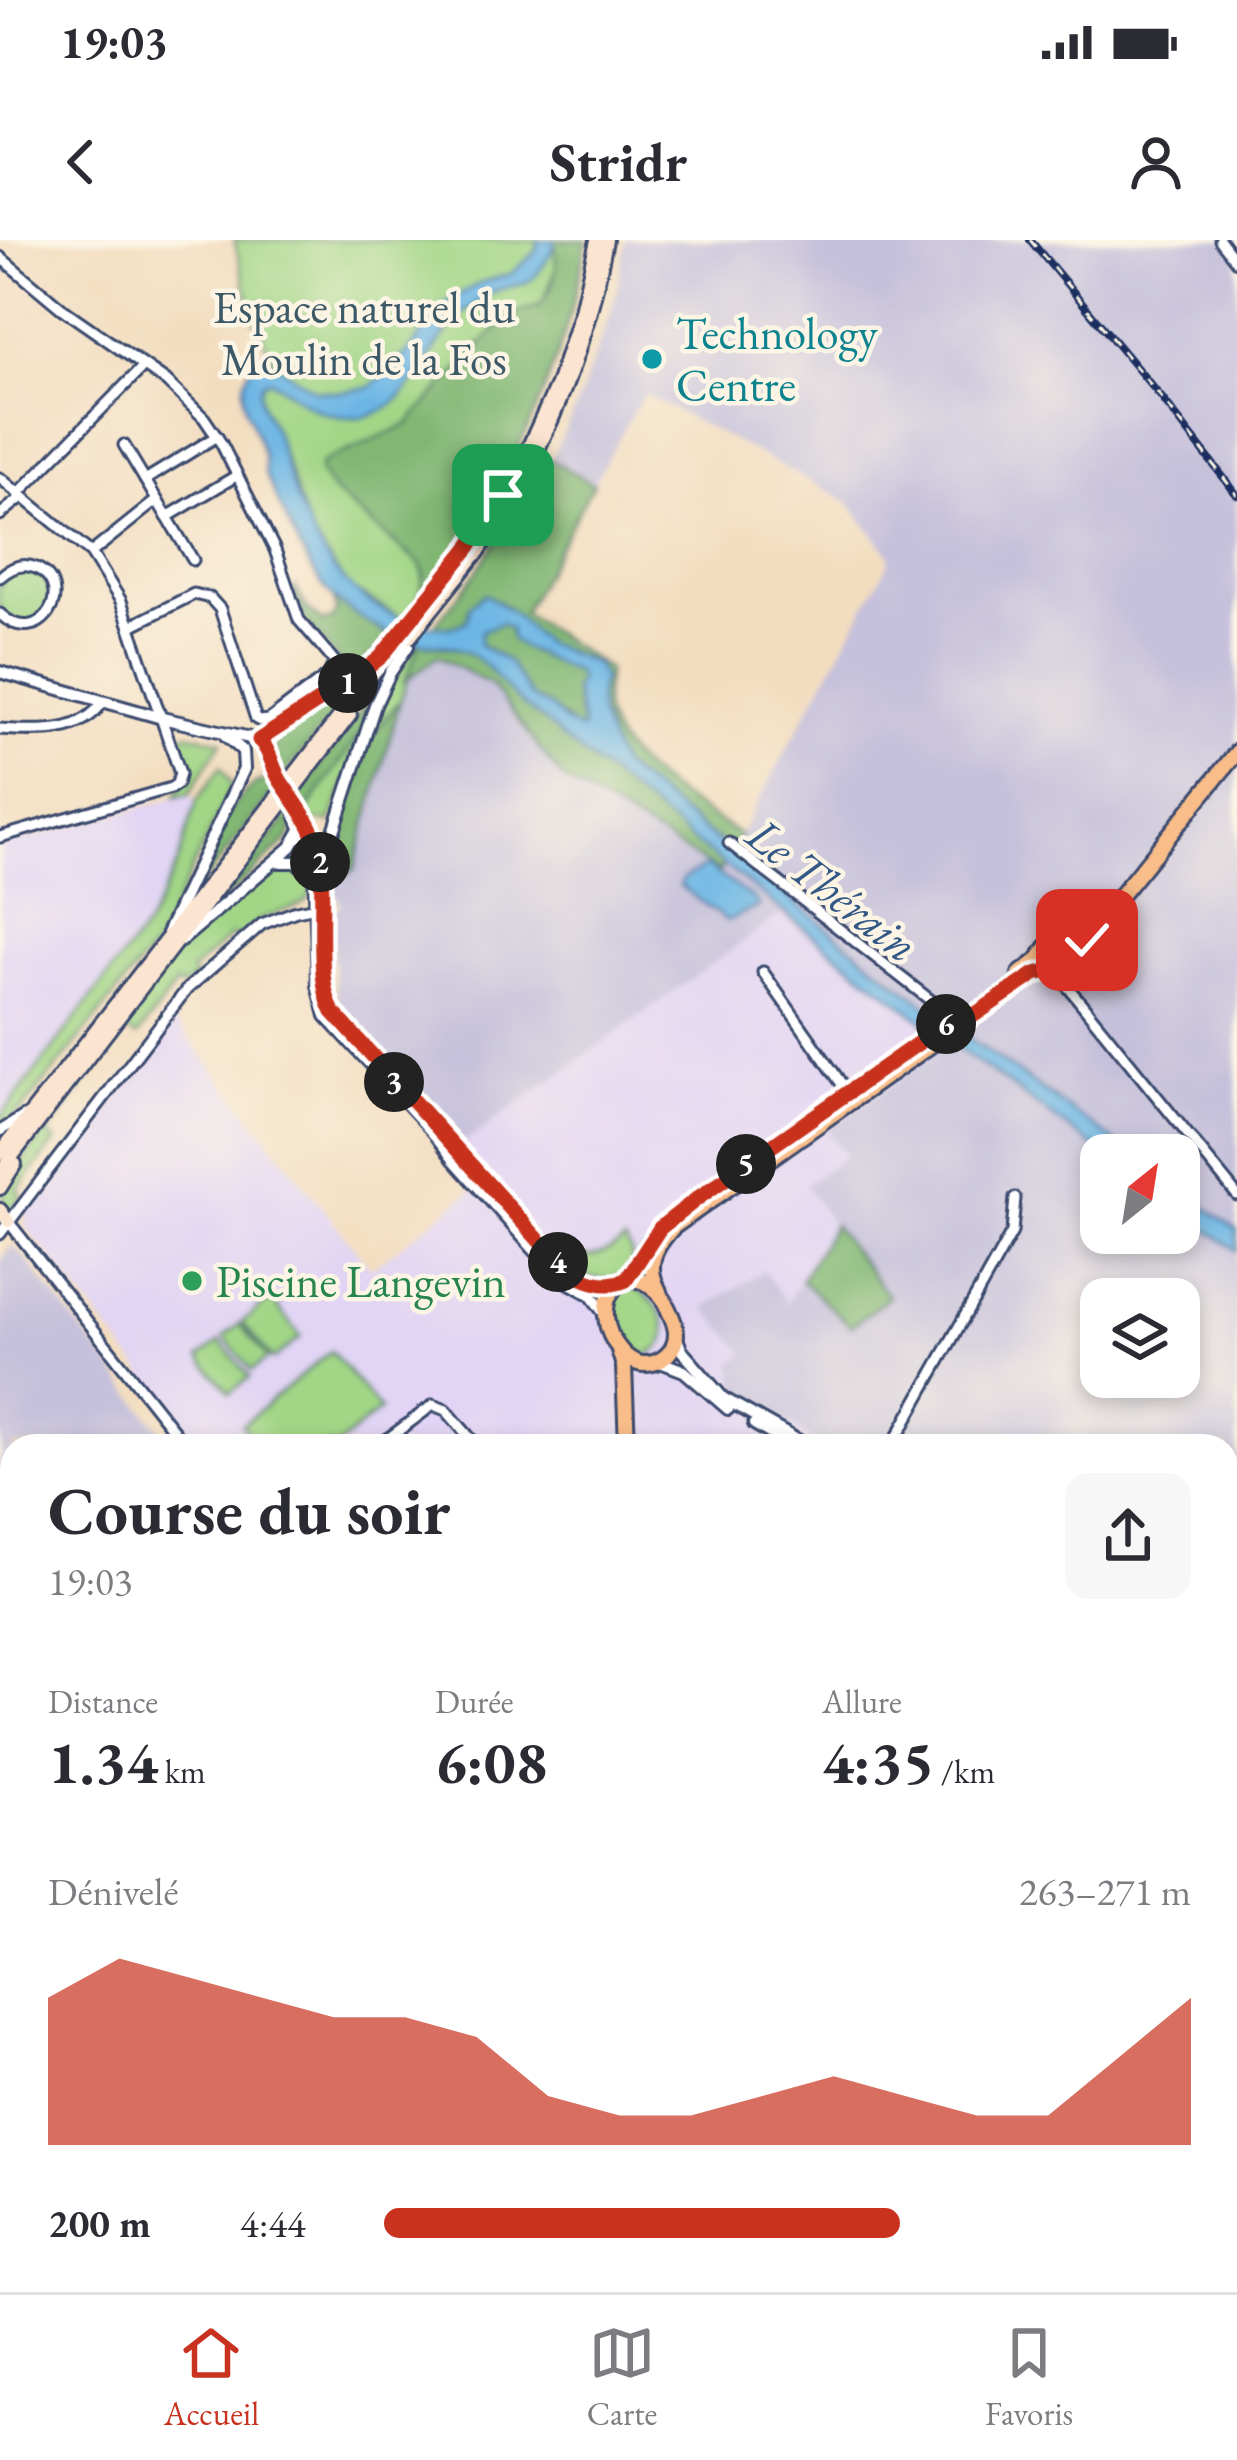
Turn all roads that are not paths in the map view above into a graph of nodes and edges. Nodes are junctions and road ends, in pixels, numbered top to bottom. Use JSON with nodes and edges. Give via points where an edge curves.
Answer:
{"nodes":[{"id":1,"x":597,"y":240,"type":"edge"},
{"id":2,"x":606,"y":240,"type":"edge"},
{"id":3,"x":1220,"y":240,"type":"edge"},
{"id":4,"x":0,"y":257,"type":"edge"},
{"id":5,"x":1237,"y":262,"type":"edge"},
{"id":6,"x":144,"y":366,"type":"junction"},
{"id":7,"x":217,"y":436,"type":"junction"},
{"id":8,"x":124,"y":445,"type":"dead end"},
{"id":9,"x":236,"y":476,"type":"junction"},
{"id":10,"x":0,"y":478,"type":"edge"},
{"id":11,"x":145,"y":480,"type":"junction"},
{"id":12,"x":20,"y":496,"type":"junction"},
{"id":13,"x":157,"y":500,"type":"junction"},
{"id":14,"x":0,"y":515,"type":"edge"},
{"id":15,"x":167,"y":517,"type":"junction"},
{"id":16,"x":91,"y":553,"type":"junction"},
{"id":17,"x":193,"y":560,"type":"dead end"},
{"id":18,"x":0,"y":578,"type":"edge"},
{"id":19,"x":0,"y":614,"type":"edge"},
{"id":20,"x":420,"y":622,"type":"junction"},
{"id":21,"x":131,"y":626,"type":"junction"},
{"id":22,"x":402,"y":644,"type":"junction"},
{"id":23,"x":0,"y":672,"type":"edge"},
{"id":24,"x":103,"y":702,"type":"junction"},
{"id":25,"x":162,"y":718,"type":"junction"},
{"id":26,"x":0,"y":729,"type":"edge"},
{"id":27,"x":215,"y":731,"type":"junction"},
{"id":28,"x":260,"y":743,"type":"junction"},
{"id":29,"x":244,"y":754,"type":"junction"},
{"id":30,"x":1232,"y":759,"type":"edge"},
{"id":31,"x":260,"y":764,"type":"dead end"},
{"id":32,"x":277,"y":779,"type":"junction"},
{"id":33,"x":300,"y":820,"type":"junction"},
{"id":34,"x":331,"y":835,"type":"junction"},
{"id":35,"x":0,"y":837,"type":"edge"},
{"id":36,"x":316,"y":842,"type":"junction"},
{"id":37,"x":729,"y":843,"type":"dead end"},
{"id":38,"x":269,"y":866,"type":"junction"},
{"id":39,"x":318,"y":877,"type":"junction"},
{"id":40,"x":319,"y":906,"type":"junction"},
{"id":41,"x":164,"y":940,"type":"junction"},
{"id":42,"x":1063,"y":954,"type":"junction"},
{"id":43,"x":162,"y":961,"type":"junction"},
{"id":44,"x":1046,"y":965,"type":"junction"},
{"id":45,"x":763,"y":972,"type":"dead end"},
{"id":46,"x":1068,"y":987,"type":"junction"},
{"id":47,"x":956,"y":1022,"type":"junction"},
{"id":48,"x":70,"y":1080,"type":"junction"},
{"id":49,"x":48,"y":1090,"type":"junction"},
{"id":50,"x":850,"y":1096,"type":"junction"},
{"id":51,"x":0,"y":1131,"type":"edge"},
{"id":52,"x":0,"y":1153,"type":"edge"},
{"id":53,"x":0,"y":1172,"type":"edge"},
{"id":54,"x":0,"y":1188,"type":"edge"},
{"id":55,"x":1237,"y":1195,"type":"edge"},
{"id":56,"x":1015,"y":1198,"type":"dead end"},
{"id":57,"x":3,"y":1222,"type":"edge"},
{"id":58,"x":622,"y":1282,"type":"junction"},
{"id":59,"x":664,"y":1300,"type":"junction"},
{"id":60,"x":604,"y":1313,"type":"junction"},
{"id":61,"x":676,"y":1336,"type":"junction"},
{"id":62,"x":616,"y":1345,"type":"junction"},
{"id":63,"x":652,"y":1362,"type":"junction"},
{"id":64,"x":176,"y":1434,"type":"edge"},
{"id":65,"x":394,"y":1434,"type":"edge"},
{"id":66,"x":466,"y":1434,"type":"edge"},
{"id":67,"x":630,"y":1434,"type":"edge"},
{"id":68,"x":631,"y":1434,"type":"edge"},
{"id":69,"x":771,"y":1434,"type":"edge"},
{"id":70,"x":786,"y":1434,"type":"edge"},
{"id":71,"x":899,"y":1434,"type":"edge"}],
"edges":[{"from":1,"to":20,"type":"main road","via":[[574,338],[531,443]]},
{"from":2,"to":20,"type":"main road","via":[[567,384],[517,492]]},
{"from":3,"to":5,"type":"street"},
{"from":4,"to":6,"type":"street"},
{"from":6,"to":7,"type":"street"},
{"from":6,"to":12,"type":"street"},
{"from":7,"to":9,"type":"street"},
{"from":7,"to":11,"type":"street"},
{"from":8,"to":11,"type":"street"},
{"from":9,"to":15,"type":"street"},
{"from":9,"to":21,"type":"street","via":[[275,550],[299,620],[335,662],[328,675],[258,721],[213,599],[191,596]]},
{"from":10,"to":12,"type":"street"},
{"from":11,"to":13,"type":"street"},
{"from":12,"to":14,"type":"street"},
{"from":12,"to":16,"type":"street"},
{"from":13,"to":15,"type":"street"},
{"from":13,"to":16,"type":"street"},
{"from":15,"to":17,"type":"street"},
{"from":16,"to":21,"type":"street"},
{"from":18,"to":19,"type":"street","via":[[16,567],[35,568],[50,580],[54,598],[47,616],[31,625]]},
{"from":20,"to":22,"type":"main road"},
{"from":21,"to":25,"type":"street"},
{"from":22,"to":28,"type":"street"},
{"from":22,"to":34,"type":"street"},
{"from":22,"to":41,"type":"main road"},
{"from":22,"to":43,"type":"main road"},
{"from":23,"to":24,"type":"street"},
{"from":24,"to":25,"type":"street"},
{"from":24,"to":26,"type":"street","via":[[61,729]]},
{"from":25,"to":27,"type":"street"},
{"from":25,"to":35,"type":"street","via":[[180,769],[174,787]]},
{"from":27,"to":28,"type":"street"},
{"from":27,"to":29,"type":"street"},
{"from":28,"to":29,"type":"street","via":[[248,742]]},
{"from":28,"to":29,"type":"street","via":[[261,761]]},
{"from":28,"to":32,"type":"street"},
{"from":29,"to":41,"type":"street","via":[[241,778]]},
{"from":30,"to":42,"type":"main road","via":[[1090,936]]},
{"from":31,"to":32,"type":"street"},
{"from":32,"to":33,"type":"street","bridge":true},
{"from":33,"to":36,"type":"street"},
{"from":33,"to":38,"type":"street","via":[[294,844]]},
{"from":33,"to":39,"type":"street"},
{"from":34,"to":36,"type":"street"},
{"from":34,"to":39,"type":"street"},
{"from":36,"to":39,"type":"street"},
{"from":37,"to":47,"type":"street"},
{"from":38,"to":39,"type":"street","via":[[293,861]]},
{"from":38,"to":43,"type":"street"},
{"from":39,"to":40,"type":"street"},
{"from":40,"to":57,"type":"street","via":[[262,924],[187,989]]},
{"from":40,"to":58,"type":"street","via":[[326,995],[338,1020],[557,1262],[582,1279]]},
{"from":40,"to":60,"type":"street","via":[[319,991],[329,1020],[556,1272]]},
{"from":41,"to":49,"type":"main road"},
{"from":42,"to":44,"type":"main road","via":[[1058,969]]},
{"from":42,"to":44,"type":"main road","via":[[1048,946]]},
{"from":42,"to":46,"type":"street"},
{"from":43,"to":48,"type":"main road"},
{"from":44,"to":46,"type":"street"},
{"from":44,"to":47,"type":"main road"},
{"from":45,"to":50,"type":"street"},
{"from":46,"to":55,"type":"street"},
{"from":47,"to":50,"type":"main road"},
{"from":48,"to":53,"type":"main road"},
{"from":48,"to":54,"type":"main road"},
{"from":49,"to":51,"type":"street"},
{"from":49,"to":52,"type":"main road"},
{"from":50,"to":58,"type":"main road","via":[[663,1225]]},
{"from":50,"to":59,"type":"main road","via":[[673,1227],[653,1259]]},
{"from":56,"to":71,"type":"street","via":[[1013,1229]]},
{"from":57,"to":64,"type":"street"},
{"from":58,"to":59,"type":"main road","via":[[647,1283]]},
{"from":58,"to":60,"type":"main road"},
{"from":59,"to":61,"type":"main road"},
{"from":60,"to":62,"type":"main road"},
{"from":61,"to":63,"type":"main road"},
{"from":61,"to":70,"type":"street","via":[[727,1401]]},
{"from":62,"to":63,"type":"main road","via":[[633,1361]]},
{"from":62,"to":67,"type":"main road"},
{"from":63,"to":68,"type":"main road","via":[[630,1392]]},
{"from":63,"to":69,"type":"street","via":[[681,1369]]},
{"from":65,"to":66,"type":"street","via":[[433,1405]]}]}
